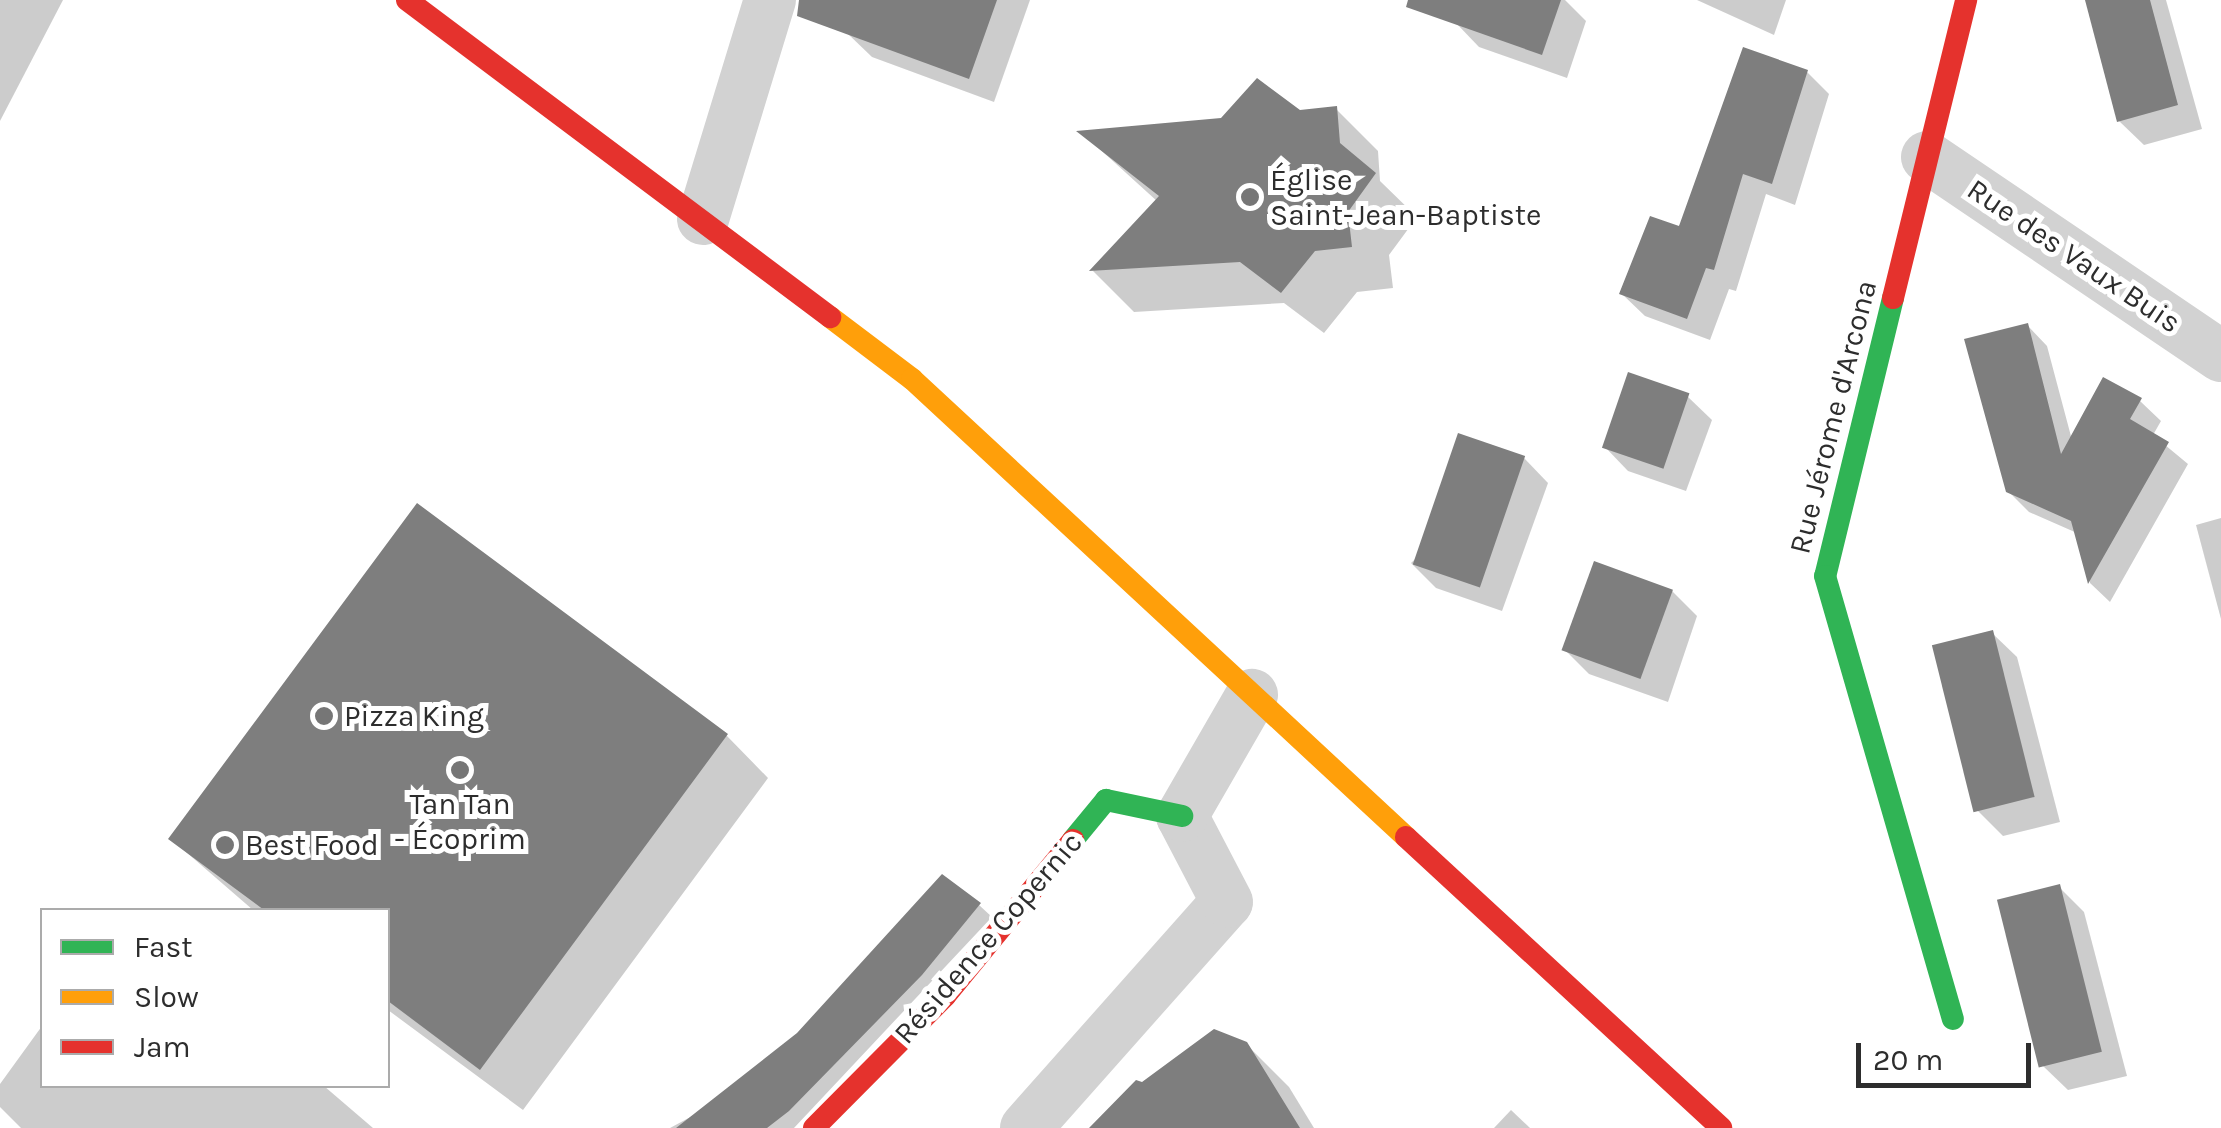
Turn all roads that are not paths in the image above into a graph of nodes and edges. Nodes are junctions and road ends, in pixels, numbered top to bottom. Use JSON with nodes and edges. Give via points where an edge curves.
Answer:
{"nodes":[{"id":1,"x":407,"y":0,"type":"edge"},
{"id":2,"x":770,"y":0,"type":"edge"},
{"id":3,"x":1966,"y":0,"type":"edge"},
{"id":4,"x":1927,"y":156,"type":"junction"},
{"id":5,"x":704,"y":219,"type":"junction"},
{"id":6,"x":2221,"y":356,"type":"edge"},
{"id":7,"x":1252,"y":695,"type":"junction"},
{"id":8,"x":1182,"y":816,"type":"junction"},
{"id":9,"x":1953,"y":1018,"type":"dead end"},
{"id":10,"x":1719,"y":1127,"type":"edge"},
{"id":11,"x":814,"y":1128,"type":"edge"},
{"id":12,"x":1026,"y":1128,"type":"edge"}],
"edges":[{"from":1,"to":5,"type":"street"},
{"from":2,"to":5,"type":"street"},
{"from":3,"to":4,"type":"street","name":"Rue Jérome d'Arcona"},
{"from":4,"to":6,"type":"street","name":"Rue des Vaux Buis"},
{"from":4,"to":9,"type":"street","name":"Rue Jérome d'Arcona","via":[[1825,576]]},
{"from":5,"to":7,"type":"street","via":[[912,380]]},
{"from":7,"to":8,"type":"street"},
{"from":7,"to":10,"type":"street"},
{"from":8,"to":11,"type":"street","name":"Résidence Copernic","via":[[1106,800],[946,996]]},
{"from":8,"to":12,"type":"street","via":[[1227,902]]}]}
